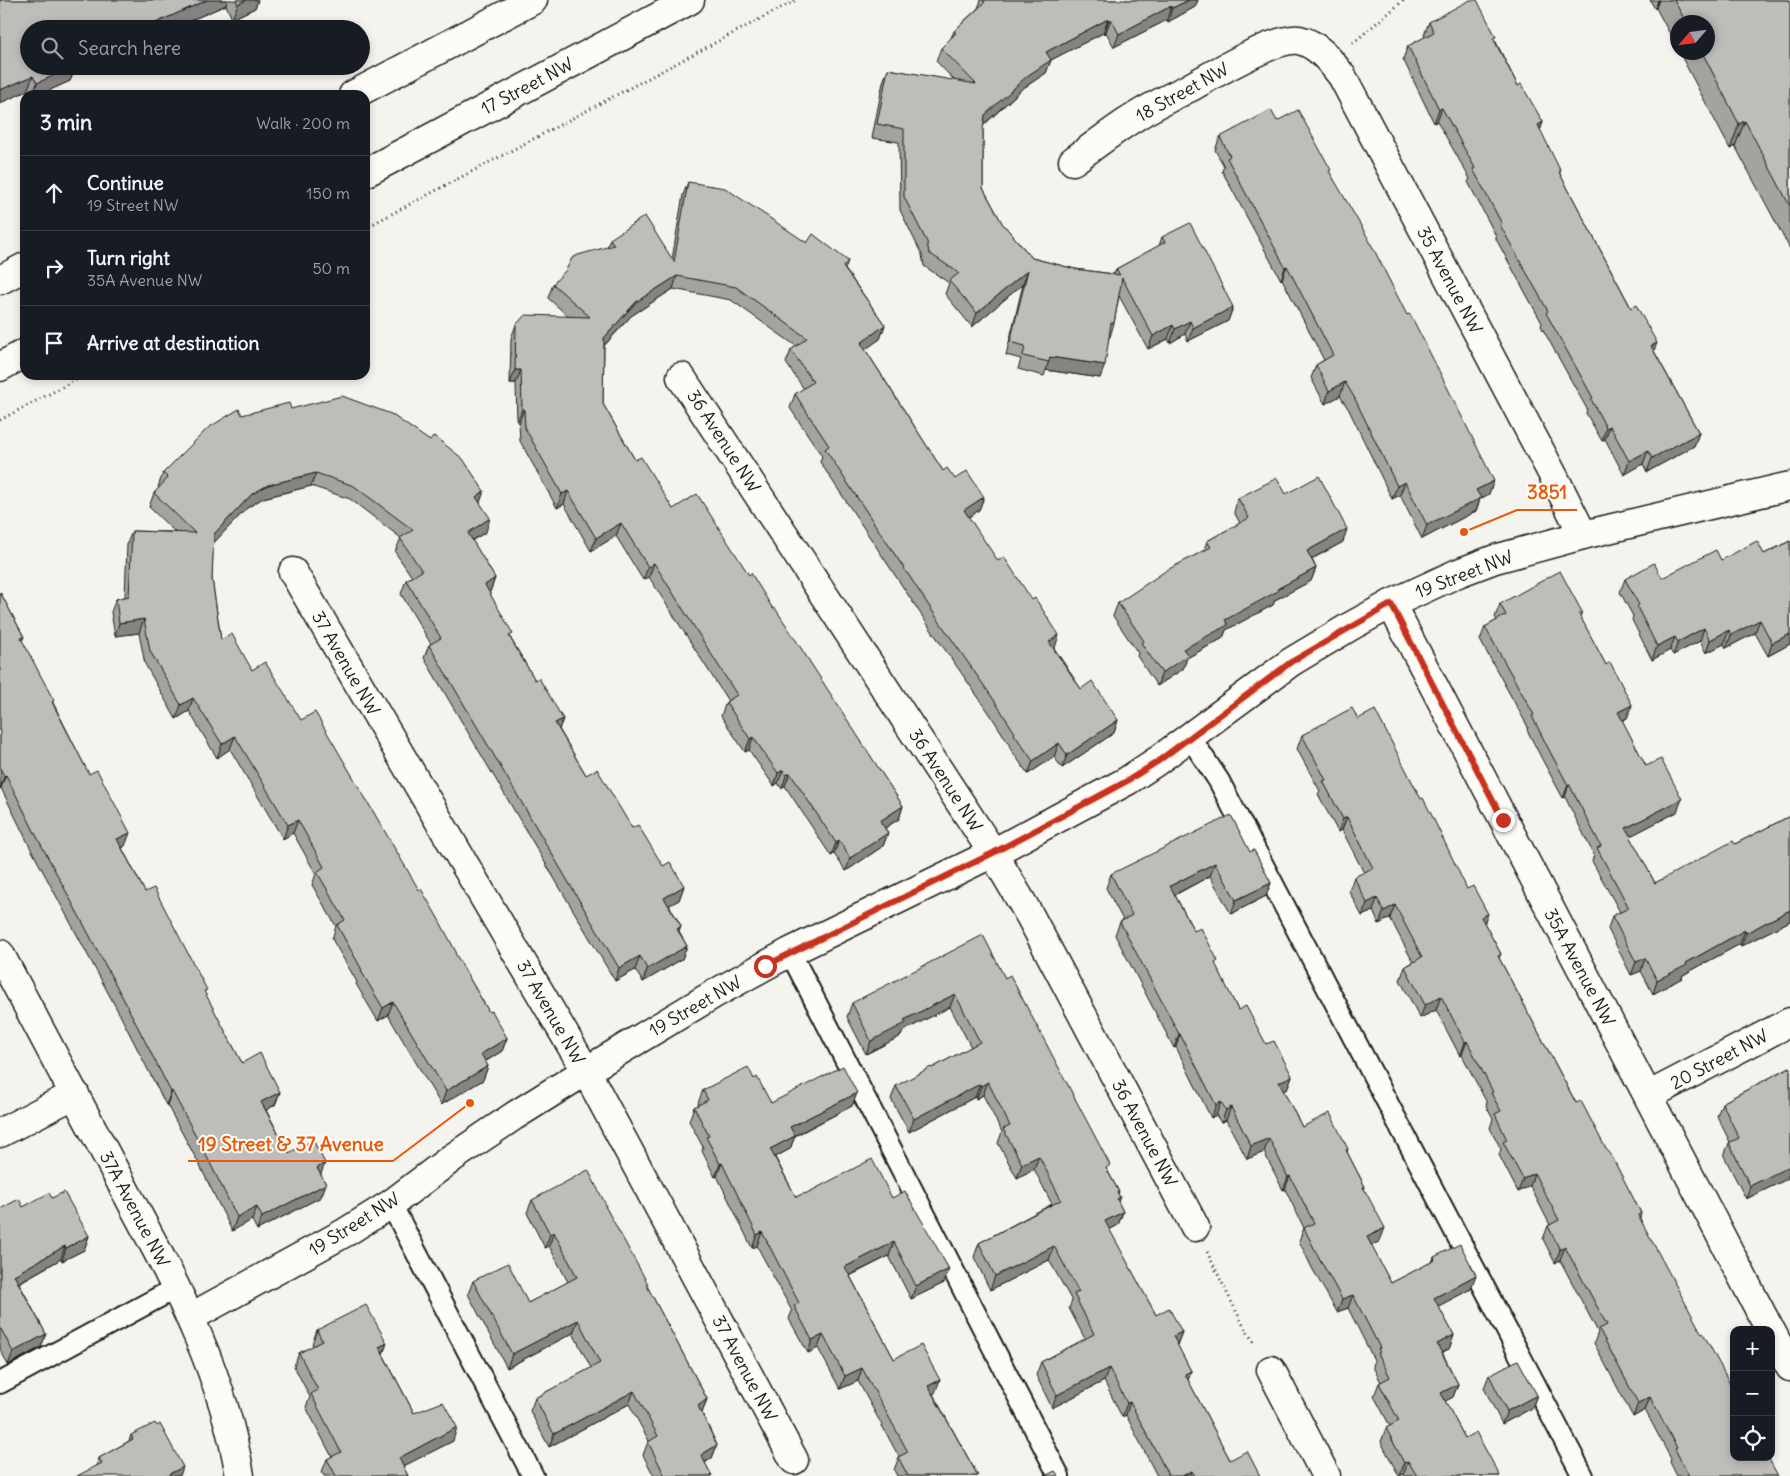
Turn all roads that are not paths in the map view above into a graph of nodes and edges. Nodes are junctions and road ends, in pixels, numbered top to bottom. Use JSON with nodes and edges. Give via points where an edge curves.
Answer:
{"nodes":[{"id":1,"x":533,"y":0,"type":"edge"},
{"id":2,"x":690,"y":0,"type":"edge"},
{"id":3,"x":1298,"y":40,"type":"joint"},
{"id":4,"x":362,"y":90,"type":"edge"},
{"id":5,"x":1073,"y":161,"type":"dead end"},
{"id":6,"x":370,"y":170,"type":"edge"},
{"id":7,"x":20,"y":270,"type":"edge"},
{"id":8,"x":0,"y":280,"type":"edge"},
{"id":9,"x":20,"y":356,"type":"edge"},
{"id":10,"x":0,"y":366,"type":"edge"},
{"id":11,"x":681,"y":377,"type":"dead end"},
{"id":12,"x":1790,"y":486,"type":"edge"},
{"id":13,"x":1584,"y":535,"type":"junction"},
{"id":14,"x":293,"y":572,"type":"dead end"},
{"id":15,"x":1391,"y":604,"type":"junction"},
{"id":16,"x":1190,"y":737,"type":"junction"},
{"id":17,"x":993,"y":853,"type":"junction"},
{"id":18,"x":790,"y":952,"type":"junction"},
{"id":19,"x":0,"y":954,"type":"edge"},
{"id":20,"x":1790,"y":1022,"type":"edge"},
{"id":21,"x":586,"y":1071,"type":"junction"},
{"id":22,"x":75,"y":1094,"type":"junction"},
{"id":23,"x":1648,"y":1096,"type":"junction"},
{"id":24,"x":0,"y":1134,"type":"edge"},
{"id":25,"x":391,"y":1204,"type":"junction"},
{"id":26,"x":1195,"y":1227,"type":"road end"},
{"id":27,"x":176,"y":1288,"type":"junction"},
{"id":28,"x":191,"y":1317,"type":"junction"},
{"id":29,"x":1768,"y":1326,"type":"edge"},
{"id":30,"x":1775,"y":1339,"type":"edge"},
{"id":31,"x":1790,"y":1367,"type":"edge"},
{"id":32,"x":1271,"y":1370,"type":"road end"},
{"id":33,"x":0,"y":1383,"type":"edge"},
{"id":34,"x":794,"y":1460,"type":"dead end"},
{"id":35,"x":240,"y":1476,"type":"edge"},
{"id":36,"x":533,"y":1476,"type":"edge"},
{"id":37,"x":1059,"y":1476,"type":"edge"},
{"id":38,"x":1326,"y":1476,"type":"edge"},
{"id":39,"x":1583,"y":1476,"type":"edge"}],
"edges":[{"from":1,"to":4,"type":"street"},
{"from":2,"to":6,"type":"street","name":"17 Street NW"},
{"from":3,"to":5,"type":"street","name":"18 Street NW","via":[[1252,54],[1137,116]]},
{"from":3,"to":13,"type":"street","name":"35 Avenue NW","via":[[1311,44],[1342,76]]},
{"from":7,"to":8,"type":"street"},
{"from":9,"to":10,"type":"street"},
{"from":11,"to":17,"type":"street","name":"36 Avenue NW"},
{"from":12,"to":13,"type":"street","name":"19 Street NW"},
{"from":13,"to":15,"type":"street","name":"19 Street NW","via":[[1495,559]]},
{"from":14,"to":21,"type":"street","name":"37 Avenue NW"},
{"from":15,"to":16,"type":"street","name":"19 Street NW","via":[[1291,662]]},
{"from":15,"to":23,"type":"street","name":"35A Avenue NW"},
{"from":16,"to":17,"type":"street","name":"19 Street NW","via":[[1127,781]]},
{"from":16,"to":39,"type":"lane","via":[[1219,781]]},
{"from":17,"to":18,"type":"street","name":"19 Street NW"},
{"from":17,"to":26,"type":"street","name":"36 Avenue NW","via":[[1030,916]]},
{"from":18,"to":21,"type":"street","name":"19 Street NW"},
{"from":18,"to":37,"type":"lane"},
{"from":19,"to":22,"type":"street","name":"37A Avenue NW"},
{"from":20,"to":23,"type":"street","name":"20 Street NW"},
{"from":21,"to":25,"type":"street","name":"19 Street NW","via":[[482,1137]]},
{"from":21,"to":34,"type":"street","name":"37 Avenue NW"},
{"from":22,"to":24,"type":"street"},
{"from":22,"to":27,"type":"street","name":"37A Avenue NW"},
{"from":23,"to":29,"type":"street","name":"35A Avenue NW"},
{"from":25,"to":28,"type":"street","name":"19 Street NW"},
{"from":25,"to":36,"type":"lane"},
{"from":27,"to":28,"type":"street","name":"37A Avenue NW"},
{"from":27,"to":33,"type":"lane"},
{"from":28,"to":35,"type":"street","name":"37A Avenue NW","via":[[219,1390]]},
{"from":30,"to":31,"type":"street","name":"35A Avenue NW"},
{"from":32,"to":38,"type":"street"}]}
